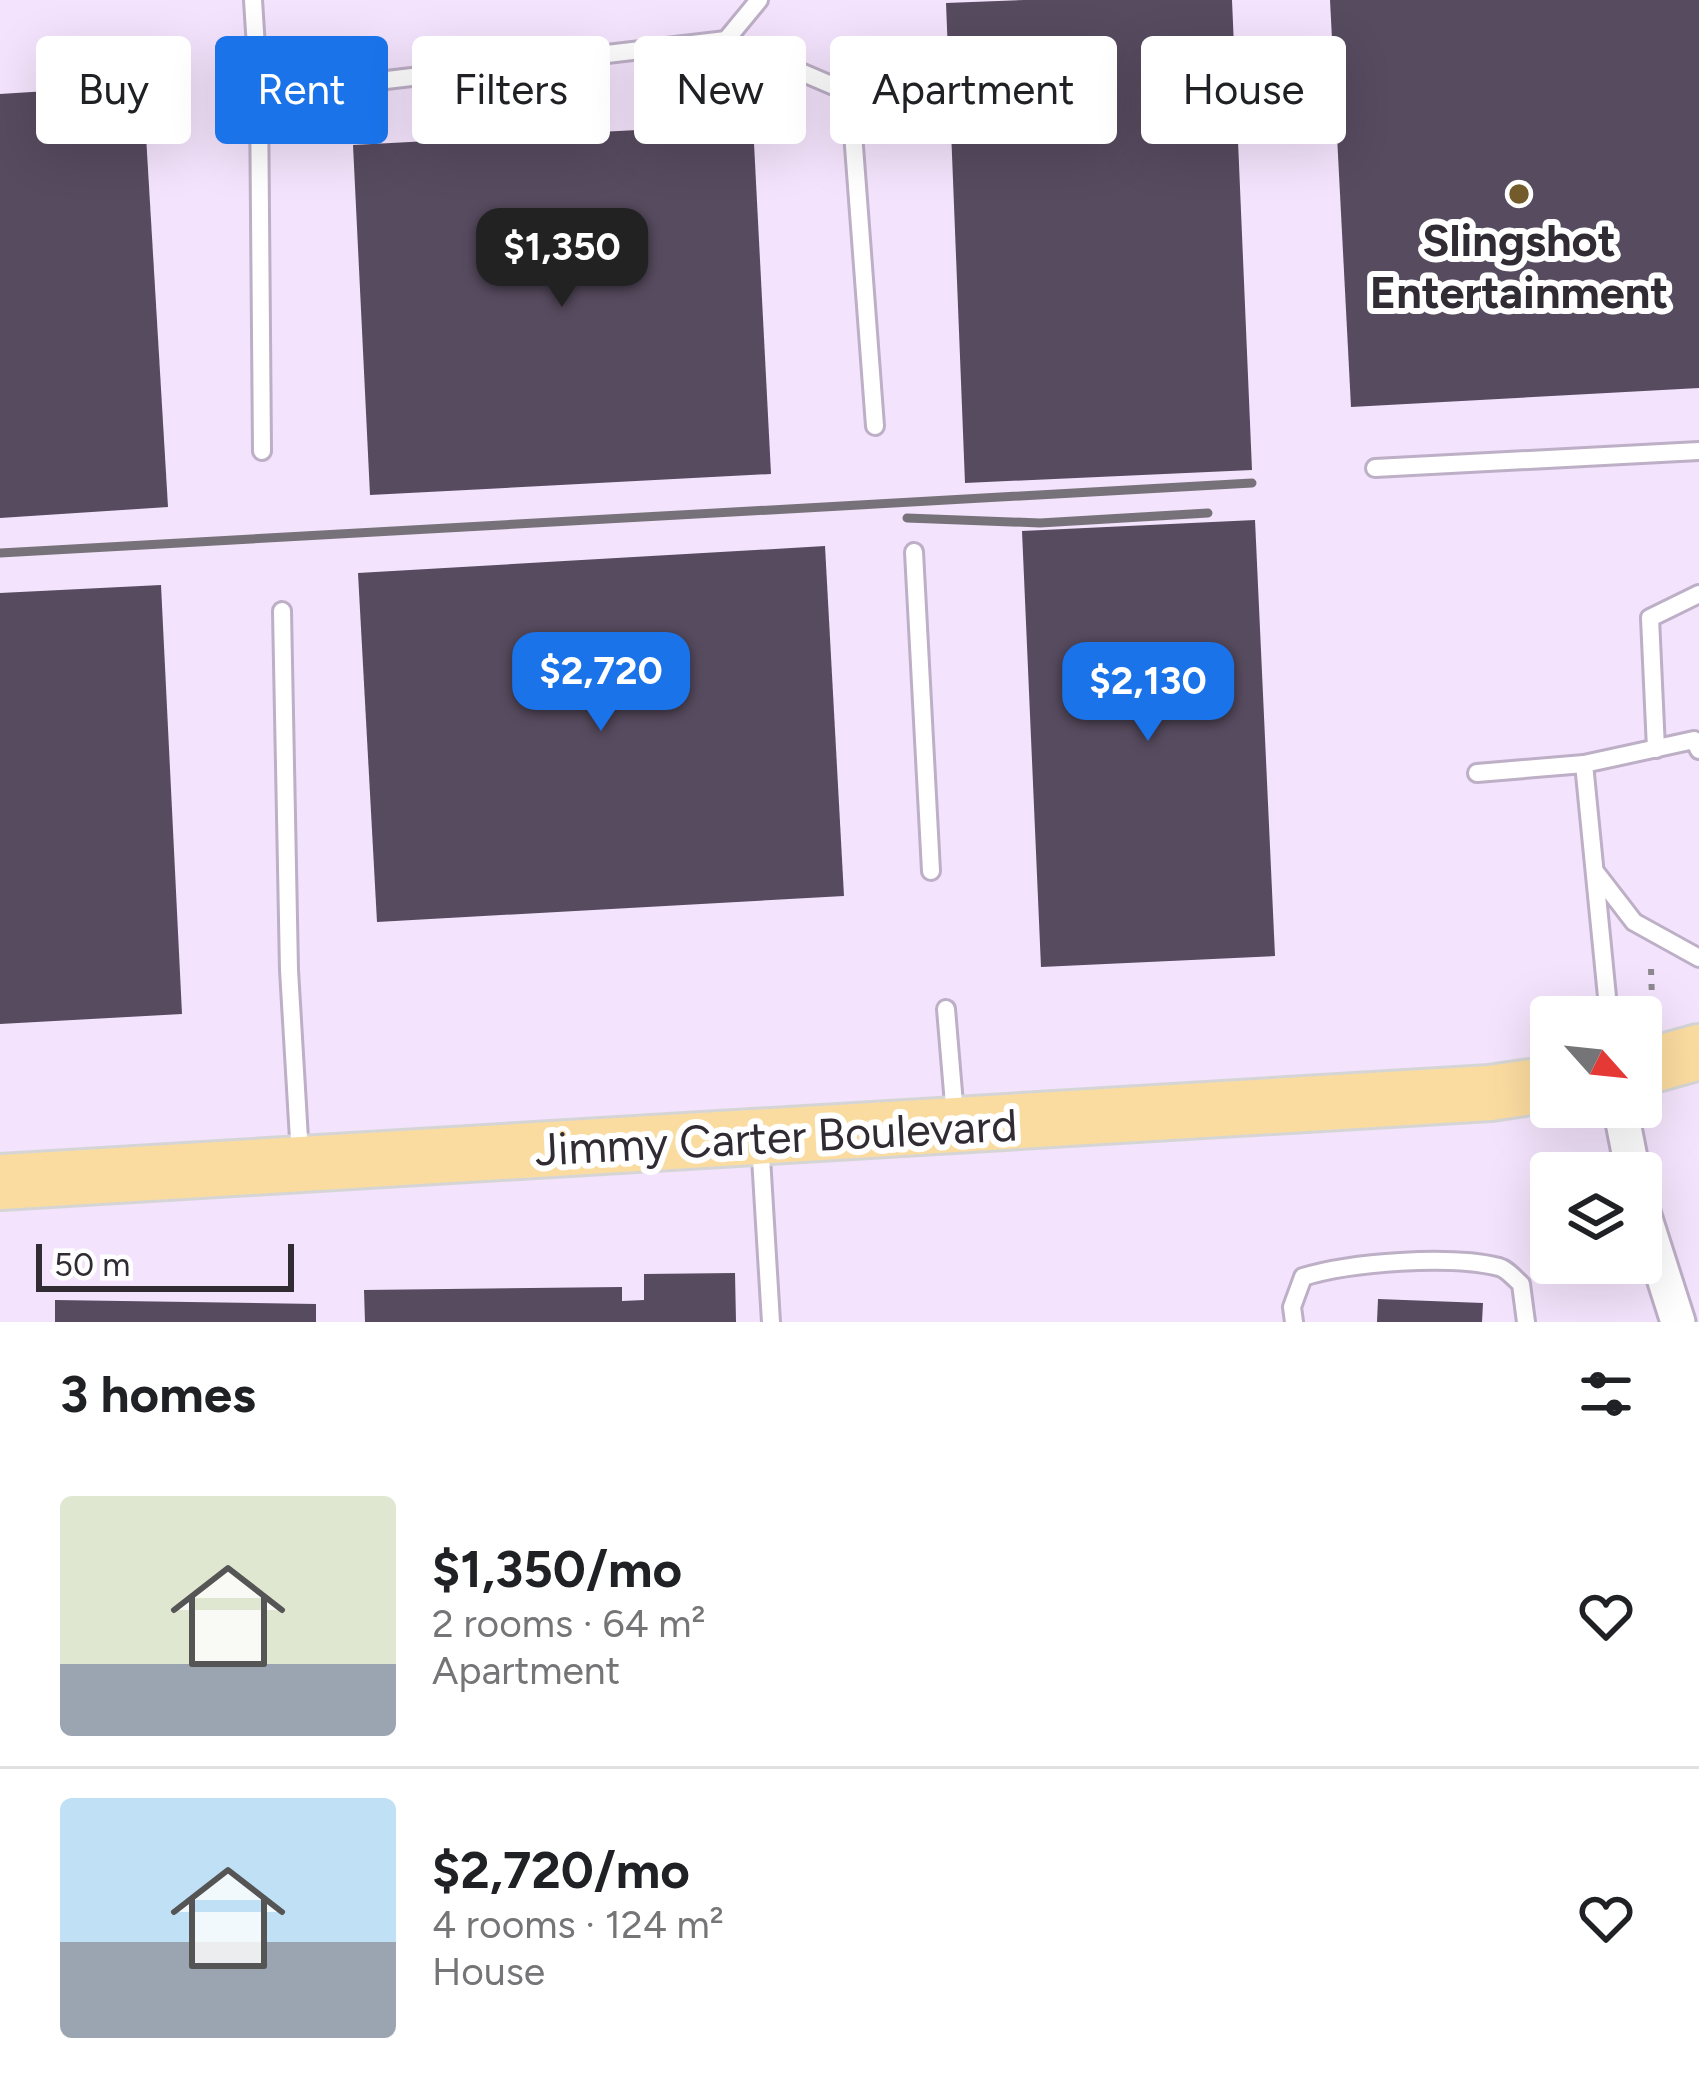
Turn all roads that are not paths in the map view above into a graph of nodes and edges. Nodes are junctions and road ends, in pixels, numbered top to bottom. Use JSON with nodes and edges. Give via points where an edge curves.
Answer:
{"nodes":[{"id":1,"x":254,"y":0,"type":"edge"},
{"id":2,"x":759,"y":0,"type":"edge"},
{"id":3,"x":256,"y":36,"type":"edge"},
{"id":4,"x":729,"y":36,"type":"edge"},
{"id":5,"x":634,"y":51,"type":"edge"},
{"id":6,"x":806,"y":74,"type":"edge"},
{"id":7,"x":388,"y":80,"type":"edge"},
{"id":8,"x":259,"y":144,"type":"edge"},
{"id":9,"x":875,"y":426,"type":"dead end"},
{"id":10,"x":262,"y":451,"type":"dead end"},
{"id":11,"x":1699,"y":451,"type":"edge"},
{"id":12,"x":1375,"y":468,"type":"dead end"},
{"id":13,"x":914,"y":552,"type":"dead end"},
{"id":14,"x":1699,"y":594,"type":"edge"},
{"id":15,"x":282,"y":611,"type":"dead end"},
{"id":16,"x":1697,"y":740,"type":"edge"},
{"id":17,"x":1656,"y":749,"type":"junction"},
{"id":18,"x":1584,"y":764,"type":"junction"},
{"id":19,"x":1477,"y":773,"type":"dead end"},
{"id":20,"x":931,"y":871,"type":"dead end"},
{"id":21,"x":1596,"y":874,"type":"junction"},
{"id":22,"x":1699,"y":958,"type":"edge"},
{"id":23,"x":1607,"y":996,"type":"edge"},
{"id":24,"x":946,"y":1010,"type":"dead end"},
{"id":25,"x":1699,"y":1052,"type":"edge"},
{"id":26,"x":1662,"y":1062,"type":"edge"},
{"id":27,"x":1530,"y":1087,"type":"edge"},
{"id":28,"x":956,"y":1127,"type":"junction"},
{"id":29,"x":760,"y":1140,"type":"junction"},
{"id":30,"x":300,"y":1162,"type":"junction"},
{"id":31,"x":0,"y":1182,"type":"edge"},
{"id":32,"x":1662,"y":1272,"type":"edge"},
{"id":33,"x":771,"y":1322,"type":"edge"},
{"id":34,"x":1294,"y":1322,"type":"edge"},
{"id":35,"x":1526,"y":1322,"type":"edge"},
{"id":36,"x":1678,"y":1322,"type":"edge"}],
"edges":[{"from":1,"to":3,"type":"lane"},
{"from":2,"to":4,"type":"lane"},
{"from":5,"to":7,"type":"lane"},
{"from":6,"to":9,"type":"lane","via":[[850,93]]},
{"from":8,"to":10,"type":"lane"},
{"from":11,"to":12,"type":"lane"},
{"from":13,"to":20,"type":"lane"},
{"from":14,"to":17,"type":"lane","via":[[1650,618]]},
{"from":15,"to":30,"type":"lane"},
{"from":16,"to":17,"type":"lane"},
{"from":17,"to":18,"type":"lane"},
{"from":18,"to":19,"type":"lane"},
{"from":18,"to":21,"type":"lane"},
{"from":21,"to":22,"type":"lane","via":[[1634,922]]},
{"from":21,"to":23,"type":"lane"},
{"from":24,"to":28,"type":"lane"},
{"from":25,"to":26,"type":"main road"},
{"from":27,"to":28,"type":"main road","name":"Jimmy Carter Boulevard"},
{"from":28,"to":29,"type":"main road","name":"Jimmy Carter Boulevard"},
{"from":29,"to":30,"type":"main road","name":"Jimmy Carter Boulevard"},
{"from":29,"to":33,"type":"lane"},
{"from":30,"to":31,"type":"main road","name":"Jimmy Carter Boulevard"},
{"from":32,"to":36,"type":"street"},
{"from":34,"to":35,"type":"lane","via":[[1304,1276],[1337,1266],[1456,1264],[1503,1268],[1521,1284]]}]}
